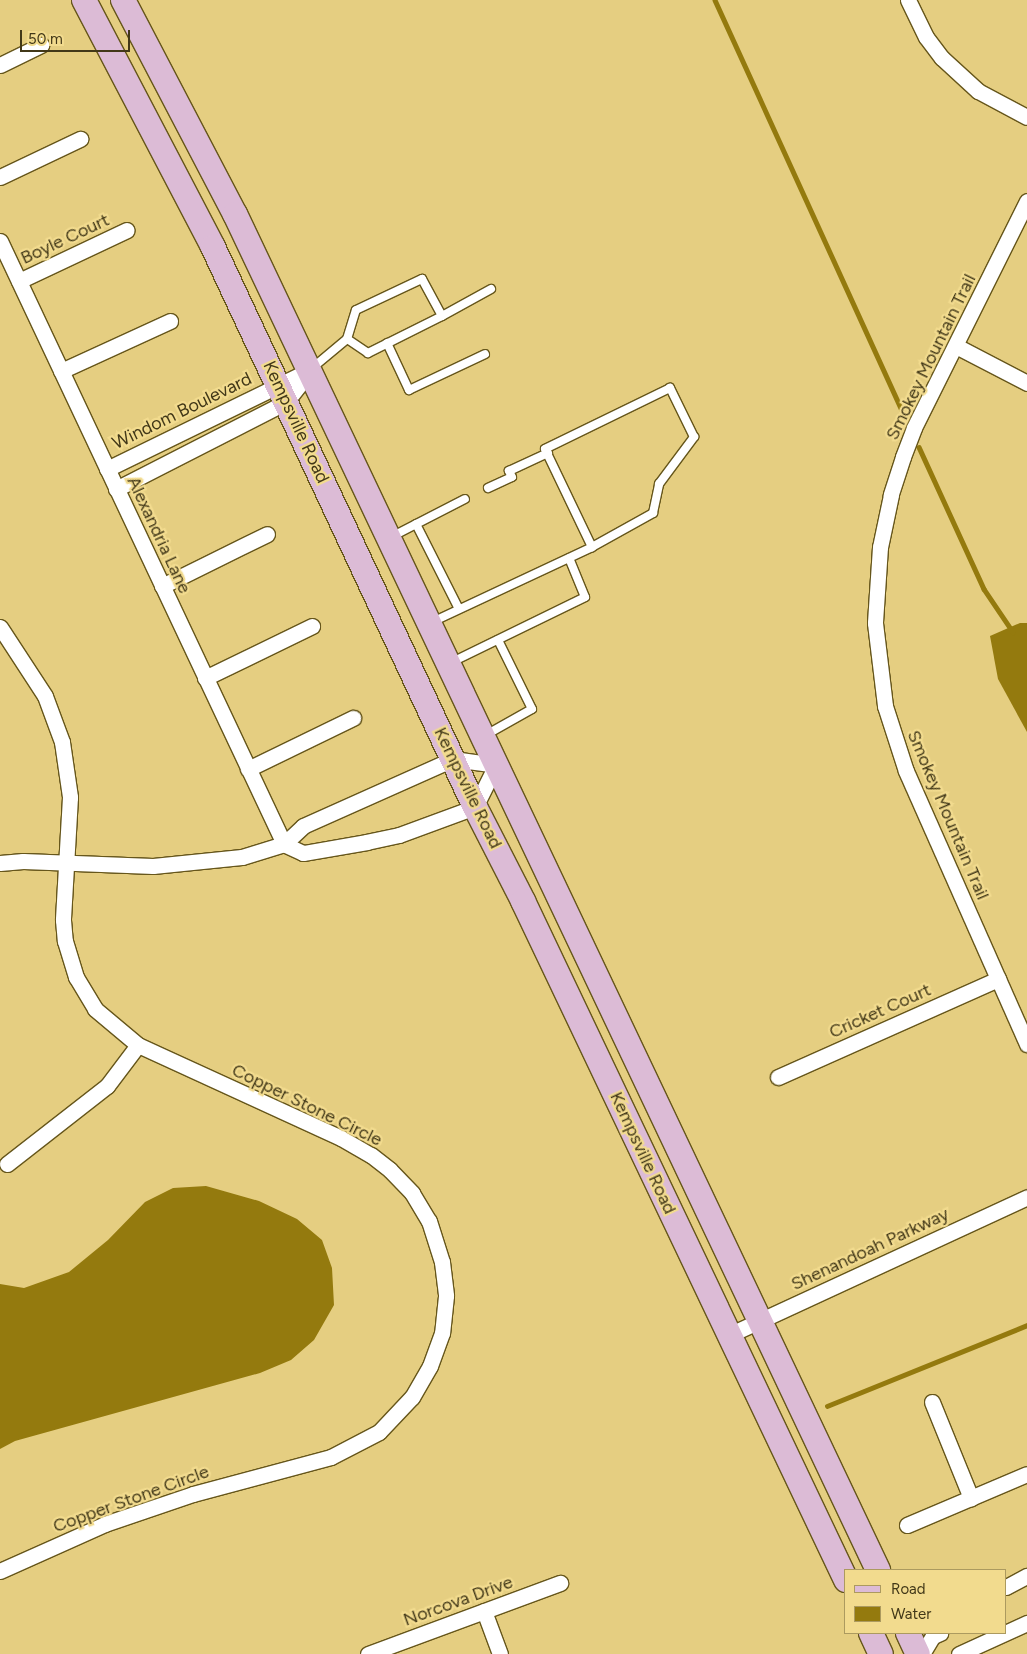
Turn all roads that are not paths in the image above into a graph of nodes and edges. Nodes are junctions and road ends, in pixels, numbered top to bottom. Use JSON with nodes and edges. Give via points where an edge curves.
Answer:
{"nodes":[{"id":1,"x":84,"y":0,"type":"edge"},
{"id":2,"x":123,"y":0,"type":"edge"},
{"id":3,"x":908,"y":0,"type":"edge"},
{"id":4,"x":41,"y":45,"type":"dead end"},
{"id":5,"x":0,"y":65,"type":"edge"},
{"id":6,"x":1027,"y":117,"type":"edge"},
{"id":7,"x":80,"y":139,"type":"dead end"},
{"id":8,"x":0,"y":177,"type":"edge"},
{"id":9,"x":1027,"y":201,"type":"edge"},
{"id":10,"x":127,"y":230,"type":"dead end"},
{"id":11,"x":0,"y":240,"type":"edge"},
{"id":12,"x":19,"y":281,"type":"junction"},
{"id":13,"x":491,"y":289,"type":"dead end"},
{"id":14,"x":442,"y":316,"type":"junction"},
{"id":15,"x":170,"y":321,"type":"dead end"},
{"id":16,"x":347,"y":340,"type":"junction"},
{"id":17,"x":388,"y":343,"type":"junction"},
{"id":18,"x":956,"y":346,"type":"junction"},
{"id":19,"x":485,"y":354,"type":"dead end"},
{"id":20,"x":61,"y":371,"type":"junction"},
{"id":21,"x":310,"y":371,"type":"junction"},
{"id":22,"x":1027,"y":383,"type":"edge"},
{"id":23,"x":282,"y":393,"type":"junction"},
{"id":24,"x":203,"y":421,"type":"junction"},
{"id":25,"x":214,"y":439,"type":"junction"},
{"id":26,"x":548,"y":453,"type":"junction"},
{"id":27,"x":160,"y":455,"type":"junction"},
{"id":28,"x":107,"y":469,"type":"junction"},
{"id":29,"x":116,"y":488,"type":"junction"},
{"id":30,"x":488,"y":488,"type":"dead end"},
{"id":31,"x":465,"y":499,"type":"dead end"},
{"id":32,"x":416,"y":524,"type":"junction"},
{"id":33,"x":267,"y":534,"type":"dead end"},
{"id":34,"x":388,"y":538,"type":"junction"},
{"id":35,"x":592,"y":547,"type":"junction"},
{"id":36,"x":569,"y":558,"type":"junction"},
{"id":37,"x":162,"y":586,"type":"junction"},
{"id":38,"x":459,"y":609,"type":"junction"},
{"id":39,"x":429,"y":624,"type":"junction"},
{"id":40,"x":312,"y":626,"type":"dead end"},
{"id":41,"x":0,"y":627,"type":"edge"},
{"id":42,"x":498,"y":640,"type":"junction"},
{"id":43,"x":448,"y":664,"type":"junction"},
{"id":44,"x":205,"y":678,"type":"junction"},
{"id":45,"x":353,"y":718,"type":"dead end"},
{"id":46,"x":483,"y":737,"type":"junction"},
{"id":47,"x":453,"y":760,"type":"junction"},
{"id":48,"x":496,"y":765,"type":"junction"},
{"id":49,"x":248,"y":769,"type":"junction"},
{"id":50,"x":475,"y":807,"type":"junction"},
{"id":51,"x":284,"y":844,"type":"junction"},
{"id":52,"x":66,"y":862,"type":"junction"},
{"id":53,"x":0,"y":864,"type":"edge"},
{"id":54,"x":998,"y":979,"type":"junction"},
{"id":55,"x":1027,"y":1044,"type":"edge"},
{"id":56,"x":138,"y":1045,"type":"junction"},
{"id":57,"x":778,"y":1077,"type":"dead end"},
{"id":58,"x":7,"y":1164,"type":"dead end"},
{"id":59,"x":1027,"y":1197,"type":"edge"},
{"id":60,"x":760,"y":1321,"type":"junction"},
{"id":61,"x":729,"y":1335,"type":"junction"},
{"id":62,"x":932,"y":1402,"type":"dead end"},
{"id":63,"x":1027,"y":1474,"type":"edge"},
{"id":64,"x":971,"y":1498,"type":"junction"},
{"id":65,"x":907,"y":1525,"type":"dead end"},
{"id":66,"x":878,"y":1569,"type":"edge"},
{"id":67,"x":0,"y":1571,"type":"edge"},
{"id":68,"x":844,"y":1576,"type":"edge"},
{"id":69,"x":1027,"y":1576,"type":"edge"},
{"id":70,"x":560,"y":1583,"type":"dead end"},
{"id":71,"x":1007,"y":1586,"type":"edge"},
{"id":72,"x":484,"y":1611,"type":"junction"},
{"id":73,"x":1027,"y":1623,"type":"edge"},
{"id":74,"x":1007,"y":1632,"type":"edge"},
{"id":75,"x":871,"y":1634,"type":"edge"},
{"id":76,"x":908,"y":1634,"type":"edge"},
{"id":77,"x":938,"y":1634,"type":"edge"},
{"id":78,"x":1003,"y":1634,"type":"edge"},
{"id":79,"x":368,"y":1654,"type":"edge"},
{"id":80,"x":500,"y":1654,"type":"edge"},
{"id":81,"x":881,"y":1654,"type":"edge"},
{"id":82,"x":918,"y":1654,"type":"edge"},
{"id":83,"x":922,"y":1654,"type":"edge"},
{"id":84,"x":959,"y":1654,"type":"edge"}],
"edges":[{"from":1,"to":23,"type":"main road","name":"Kempsville Road","via":[[185,190]]},
{"from":2,"to":21,"type":"main road","name":"Kempsville Road","via":[[214,173]]},
{"from":3,"to":6,"type":"street","via":[[926,37],[942,58],[978,90]]},
{"from":4,"to":5,"type":"street"},
{"from":7,"to":8,"type":"street"},
{"from":9,"to":18,"type":"street","name":"Smokey Mountain Trail"},
{"from":10,"to":12,"type":"street","name":"Boyle Court"},
{"from":11,"to":12,"type":"street","name":"Alexandria Lane"},
{"from":12,"to":20,"type":"street","name":"Alexandria Lane"},
{"from":13,"to":14,"type":"lane"},
{"from":14,"to":16,"type":"lane","via":[[422,279],[356,310]]},
{"from":14,"to":17,"type":"lane"},
{"from":15,"to":20,"type":"street"},
{"from":16,"to":17,"type":"lane","via":[[368,353]]},
{"from":16,"to":21,"type":"lane"},
{"from":17,"to":19,"type":"lane","via":[[409,390]]},
{"from":18,"to":22,"type":"street"},
{"from":18,"to":54,"type":"street","name":"Smokey Mountain Trail","via":[[914,428],[891,494],[880,547],[875,623],[879,670],[896,743]]},
{"from":20,"to":28,"type":"street","name":"Alexandria Lane"},
{"from":21,"to":23,"type":"street","name":"Windom Boulevard"},
{"from":21,"to":34,"type":"main road","name":"Kempsville Road"},
{"from":23,"to":24,"type":"street","name":"Windom Boulevard"},
{"from":23,"to":25,"type":"street","name":"Windom Boulevard"},
{"from":23,"to":47,"type":"main road","name":"Kempsville Road"},
{"from":24,"to":25,"type":"lane"},
{"from":24,"to":27,"type":"street","name":"Windom Boulevard"},
{"from":25,"to":27,"type":"street","name":"Windom Boulevard"},
{"from":26,"to":30,"type":"lane","via":[[509,471],[512,477]]},
{"from":26,"to":35,"type":"lane"},
{"from":26,"to":35,"type":"lane","via":[[545,449],[670,388],[694,437],[659,484],[653,513]]},
{"from":27,"to":28,"type":"street","name":"Windom Boulevard"},
{"from":27,"to":29,"type":"street","name":"Windom Boulevard"},
{"from":28,"to":29,"type":"street","name":"Alexandria Lane"},
{"from":29,"to":37,"type":"street","name":"Alexandria Lane"},
{"from":31,"to":32,"type":"lane"},
{"from":32,"to":34,"type":"lane"},
{"from":32,"to":38,"type":"lane"},
{"from":33,"to":37,"type":"street"},
{"from":34,"to":39,"type":"main road","name":"Kempsville Road"},
{"from":35,"to":36,"type":"lane"},
{"from":36,"to":38,"type":"lane"},
{"from":36,"to":42,"type":"lane","via":[[585,597]]},
{"from":37,"to":44,"type":"street","name":"Alexandria Lane"},
{"from":38,"to":39,"type":"lane"},
{"from":39,"to":43,"type":"main road","name":"Kempsville Road"},
{"from":40,"to":44,"type":"street"},
{"from":41,"to":52,"type":"street","name":"Copper Stone Circle","via":[[45,696],[62,742],[70,797]]},
{"from":42,"to":43,"type":"lane"},
{"from":42,"to":46,"type":"lane","via":[[532,709]]},
{"from":43,"to":46,"type":"main road","name":"Kempsville Road"},
{"from":44,"to":49,"type":"street","name":"Alexandria Lane"},
{"from":45,"to":49,"type":"street"},
{"from":46,"to":48,"type":"main road","name":"Kempsville Road"},
{"from":47,"to":48,"type":"street"},
{"from":47,"to":50,"type":"main road","name":"Kempsville Road"},
{"from":47,"to":51,"type":"street","via":[[303,826]]},
{"from":48,"to":50,"type":"street"},
{"from":48,"to":60,"type":"main road","name":"Kempsville Road"},
{"from":49,"to":51,"type":"street","name":"Alexandria Lane"},
{"from":50,"to":51,"type":"street","via":[[399,835],[367,842],[303,853]]},
{"from":50,"to":61,"type":"main road","name":"Kempsville Road"},
{"from":51,"to":52,"type":"street","via":[[242,857],[199,864],[153,866]]},
{"from":52,"to":53,"type":"street"},
{"from":52,"to":56,"type":"street","name":"Copper Stone Circle","via":[[63,920],[65,941],[76,977],[96,1009]]},
{"from":54,"to":55,"type":"street","name":"Smokey Mountain Trail"},
{"from":54,"to":57,"type":"street","name":"Cricket Court"},
{"from":56,"to":58,"type":"street","via":[[107,1086]]},
{"from":56,"to":67,"type":"street","name":"Copper Stone Circle","via":[[341,1138],[390,1170],[420,1207],[439,1248],[446,1296],[442,1333],[430,1366],[412,1397],[380,1432],[355,1447],[331,1457],[150,1508],[105,1524]]},
{"from":59,"to":60,"type":"street","name":"Shenandoah Parkway"},
{"from":60,"to":61,"type":"street","name":"Shenandoah Parkway"},
{"from":60,"to":66,"type":"main road","name":"Kempsville Road"},
{"from":61,"to":68,"type":"main road","name":"Kempsville Road"},
{"from":62,"to":64,"type":"street"},
{"from":63,"to":64,"type":"street"},
{"from":64,"to":65,"type":"street"},
{"from":69,"to":71,"type":"street"},
{"from":70,"to":72,"type":"street","name":"Norcova Drive"},
{"from":72,"to":79,"type":"street","name":"Norcova Drive"},
{"from":72,"to":80,"type":"street"},
{"from":73,"to":74,"type":"street"},
{"from":75,"to":81,"type":"main road"},
{"from":76,"to":82,"type":"main road"},
{"from":77,"to":83,"type":"street"},
{"from":78,"to":84,"type":"street"}]}
